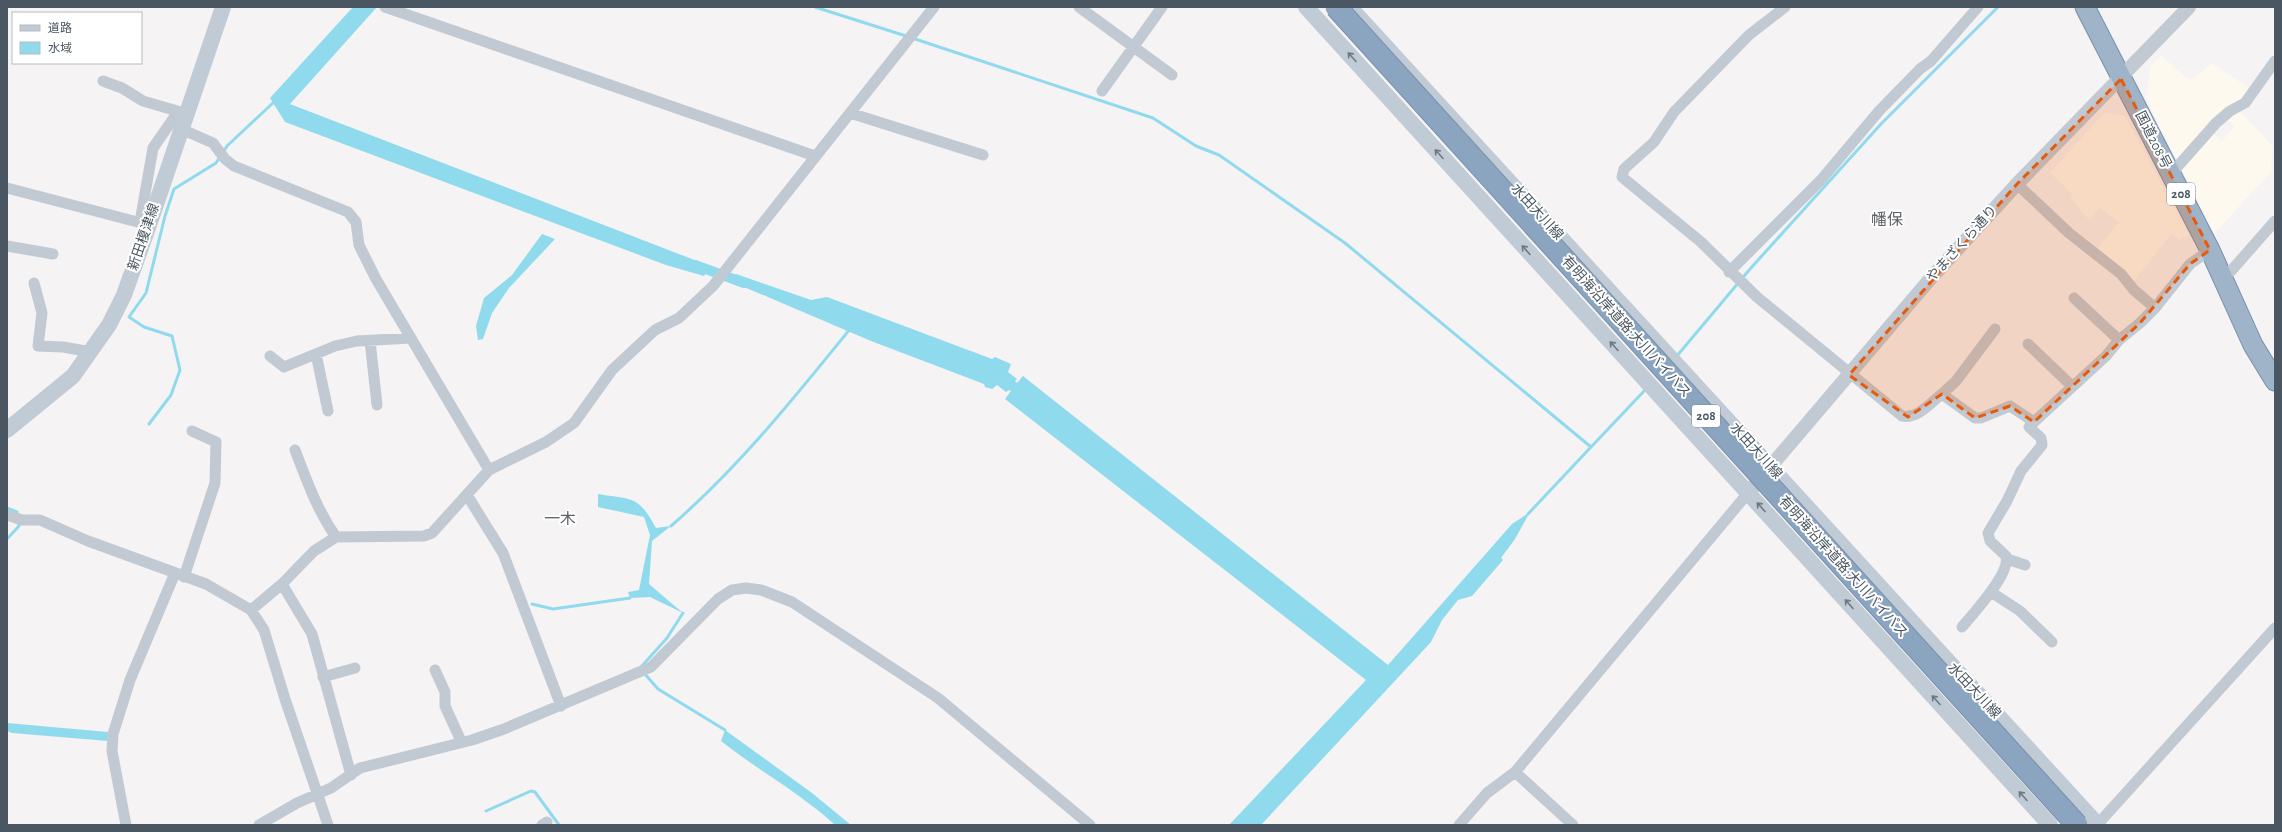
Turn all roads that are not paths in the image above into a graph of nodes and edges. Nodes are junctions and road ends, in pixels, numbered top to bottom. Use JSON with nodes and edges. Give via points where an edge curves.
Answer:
{"nodes":[{"id":1,"x":223,"y":7,"type":"edge"},
{"id":2,"x":385,"y":7,"type":"edge"},
{"id":3,"x":934,"y":7,"type":"edge"},
{"id":4,"x":1079,"y":7,"type":"edge"},
{"id":5,"x":1162,"y":7,"type":"edge"},
{"id":6,"x":1306,"y":7,"type":"edge"},
{"id":7,"x":1336,"y":7,"type":"edge"},
{"id":8,"x":1343,"y":7,"type":"edge"},
{"id":9,"x":1350,"y":7,"type":"edge"},
{"id":10,"x":1785,"y":7,"type":"edge"},
{"id":11,"x":1978,"y":7,"type":"edge"},
{"id":12,"x":2085,"y":7,"type":"edge"},
{"id":13,"x":2189,"y":7,"type":"edge"},
{"id":14,"x":1134,"y":48,"type":"junction"},
{"id":15,"x":2275,"y":61,"type":"edge"},
{"id":16,"x":1172,"y":75,"type":"dead end"},
{"id":17,"x":2121,"y":78,"type":"junction"},
{"id":18,"x":103,"y":81,"type":"dead end"},
{"id":19,"x":1102,"y":91,"type":"dead end"},
{"id":20,"x":850,"y":113,"type":"junction"},
{"id":21,"x":182,"y":118,"type":"junction"},
{"id":22,"x":816,"y":156,"type":"junction"},
{"id":23,"x":982,"y":156,"type":"dead end"},
{"id":24,"x":2171,"y":174,"type":"junction"},
{"id":25,"x":2017,"y":184,"type":"junction"},
{"id":26,"x":7,"y":188,"type":"edge"},
{"id":27,"x":2275,"y":221,"type":"edge"},
{"id":28,"x":145,"y":224,"type":"junction"},
{"id":29,"x":7,"y":246,"type":"edge"},
{"id":30,"x":2210,"y":250,"type":"junction"},
{"id":31,"x":53,"y":254,"type":"dead end"},
{"id":32,"x":1729,"y":272,"type":"junction"},
{"id":33,"x":2222,"y":277,"type":"junction"},
{"id":34,"x":34,"y":283,"type":"dead end"},
{"id":35,"x":2074,"y":298,"type":"dead end"},
{"id":36,"x":2155,"y":308,"type":"junction"},
{"id":37,"x":1995,"y":329,"type":"dead end"},
{"id":38,"x":411,"y":338,"type":"junction"},
{"id":39,"x":2119,"y":340,"type":"junction"},
{"id":40,"x":370,"y":341,"type":"junction"},
{"id":41,"x":2028,"y":344,"type":"dead end"},
{"id":42,"x":91,"y":352,"type":"junction"},
{"id":43,"x":316,"y":354,"type":"junction"},
{"id":44,"x":270,"y":356,"type":"dead end"},
{"id":45,"x":1849,"y":375,"type":"junction"},
{"id":46,"x":2275,"y":381,"type":"edge"},
{"id":47,"x":2072,"y":386,"type":"junction"},
{"id":48,"x":1942,"y":394,"type":"junction"},
{"id":49,"x":377,"y":405,"type":"dead end"},
{"id":50,"x":328,"y":411,"type":"dead end"},
{"id":51,"x":2034,"y":422,"type":"junction"},
{"id":52,"x":7,"y":430,"type":"edge"},
{"id":53,"x":192,"y":431,"type":"dead end"},
{"id":54,"x":295,"y":450,"type":"dead end"},
{"id":55,"x":1769,"y":466,"type":"junction"},
{"id":56,"x":488,"y":470,"type":"junction"},
{"id":57,"x":1748,"y":492,"type":"junction"},
{"id":58,"x":467,"y":495,"type":"junction"},
{"id":59,"x":12,"y":518,"type":"edge"},
{"id":60,"x":336,"y":537,"type":"junction"},
{"id":61,"x":2007,"y":559,"type":"junction"},
{"id":62,"x":2025,"y":565,"type":"dead end"},
{"id":63,"x":179,"y":575,"type":"junction"},
{"id":64,"x":282,"y":584,"type":"junction"},
{"id":65,"x":1991,"y":592,"type":"junction"},
{"id":66,"x":251,"y":610,"type":"junction"},
{"id":67,"x":1962,"y":627,"type":"dead end"},
{"id":68,"x":2275,"y":628,"type":"edge"},
{"id":69,"x":2052,"y":642,"type":"dead end"},
{"id":70,"x":355,"y":668,"type":"dead end"},
{"id":71,"x":435,"y":670,"type":"dead end"},
{"id":72,"x":323,"y":677,"type":"junction"},
{"id":73,"x":561,"y":706,"type":"junction"},
{"id":74,"x":461,"y":741,"type":"junction"},
{"id":75,"x":1515,"y":772,"type":"junction"},
{"id":76,"x":351,"y":774,"type":"junction"},
{"id":77,"x":317,"y":794,"type":"junction"},
{"id":78,"x":126,"y":825,"type":"edge"},
{"id":79,"x":259,"y":825,"type":"edge"},
{"id":80,"x":328,"y":825,"type":"edge"},
{"id":81,"x":1090,"y":825,"type":"edge"},
{"id":82,"x":1459,"y":825,"type":"edge"},
{"id":83,"x":1573,"y":825,"type":"edge"},
{"id":84,"x":2050,"y":825,"type":"edge"},
{"id":85,"x":2091,"y":825,"type":"edge"}],
"edges":[{"from":1,"to":21,"type":"main road","name":"新田榎津線"},
{"from":2,"to":22,"type":"street"},
{"from":3,"to":20,"type":"street"},
{"from":4,"to":14,"type":"street"},
{"from":5,"to":14,"type":"street"},
{"from":57,"to":6,"type":"main road","one_way":true},
{"from":7,"to":85,"type":"highway","name":"有明海沿岸道路;大川バイパス","number":"208","bridge":true},
{"from":8,"to":85,"type":"highway","name":"有明海沿岸道路;大川バイパス","number":"208","via":[[1777,489]]},
{"from":9,"to":55,"type":"main road","name":"水田大川線"},
{"from":10,"to":32,"type":"street","via":[[1749,35],[1674,112],[1654,142],[1621,173],[1622,177],[1701,242]]},
{"from":11,"to":32,"type":"street","via":[[1931,61],[1879,111],[1821,180]]},
{"from":12,"to":17,"type":"highway","name":"国道208号","number":"208"},
{"from":13,"to":17,"type":"street","name":"やまざくら通り"},
{"from":14,"to":16,"type":"street"},
{"from":14,"to":19,"type":"street"},
{"from":15,"to":24,"type":"street","via":[[2245,103],[2226,113]]},
{"from":17,"to":24,"type":"highway","name":"国道208号","number":"208"},
{"from":17,"to":25,"type":"street","name":"やまざくら通り"},
{"from":18,"to":21,"type":"street"},
{"from":20,"to":22,"type":"street"},
{"from":20,"to":23,"type":"street"},
{"from":21,"to":28,"type":"main road","name":"新田榎津線"},
{"from":21,"to":28,"type":"street","via":[[153,148]]},
{"from":21,"to":38,"type":"street","via":[[218,147],[225,159],[234,166],[348,212],[356,222],[359,245]]},
{"from":22,"to":56,"type":"street","via":[[713,286],[679,318],[655,330],[612,370],[574,423],[546,442]]},
{"from":24,"to":30,"type":"highway","name":"国道208号","number":"208"},
{"from":25,"to":36,"type":"street","via":[[2069,233],[2121,274],[2134,290]]},
{"from":25,"to":45,"type":"street","name":"やまざくら通り","via":[[1931,278]]},
{"from":26,"to":28,"type":"street"},
{"from":27,"to":33,"type":"street","via":[[2232,271]]},
{"from":28,"to":42,"type":"main road","name":"新田榎津線","via":[[124,295]]},
{"from":29,"to":31,"type":"street"},
{"from":30,"to":33,"type":"highway","name":"国道208号","number":"208"},
{"from":30,"to":36,"type":"street","via":[[2190,264]]},
{"from":32,"to":45,"type":"street"},
{"from":33,"to":46,"type":"highway","name":"国道208号","number":"208","via":[[2253,345]]},
{"from":34,"to":42,"type":"street","via":[[42,313],[38,346]]},
{"from":35,"to":39,"type":"street"},
{"from":36,"to":39,"type":"street"},
{"from":37,"to":48,"type":"street","via":[[1956,381]]},
{"from":38,"to":40,"type":"street"},
{"from":38,"to":56,"type":"street"},
{"from":39,"to":47,"type":"street","via":[[2106,356]]},
{"from":40,"to":43,"type":"street","via":[[335,346]]},
{"from":40,"to":49,"type":"street"},
{"from":41,"to":47,"type":"street"},
{"from":42,"to":52,"type":"main road","name":"新田榎津線","via":[[73,376]]},
{"from":43,"to":44,"type":"street","via":[[284,367]]},
{"from":43,"to":50,"type":"street"},
{"from":45,"to":48,"type":"street","via":[[1902,416],[1914,416]]},
{"from":45,"to":55,"type":"street","name":"やまざくら通り"},
{"from":47,"to":51,"type":"street"},
{"from":48,"to":51,"type":"street","via":[[1975,418],[2010,406]]},
{"from":51,"to":61,"type":"street","via":[[2029,427],[2041,438],[2042,445],[2021,471],[1988,533],[1990,541]]},
{"from":53,"to":63,"type":"street","via":[[216,442],[217,475]]},
{"from":54,"to":60,"type":"street","via":[[322,517]]},
{"from":55,"to":57,"type":"street","name":"やまざくら通り"},
{"from":55,"to":85,"type":"main road","name":"水田大川線"},
{"from":56,"to":58,"type":"street"},
{"from":57,"to":75,"type":"street"},
{"from":84,"to":57,"type":"main road","one_way":true},
{"from":58,"to":60,"type":"street","via":[[438,528],[424,536]]},
{"from":58,"to":73,"type":"street","via":[[503,553]]},
{"from":59,"to":63,"type":"street","via":[[40,520]]},
{"from":60,"to":64,"type":"street","via":[[314,550]]},
{"from":61,"to":62,"type":"street"},
{"from":61,"to":65,"type":"street"},
{"from":63,"to":66,"type":"street","via":[[225,594]]},
{"from":63,"to":78,"type":"street","via":[[130,680],[112,734],[112,751]]},
{"from":64,"to":66,"type":"street"},
{"from":64,"to":72,"type":"street","via":[[312,634]]},
{"from":65,"to":67,"type":"street"},
{"from":65,"to":69,"type":"street","via":[[2020,611]]},
{"from":66,"to":77,"type":"street","via":[[264,630]]},
{"from":68,"to":85,"type":"street"},
{"from":70,"to":72,"type":"street"},
{"from":71,"to":74,"type":"street","via":[[445,692],[445,706]]},
{"from":72,"to":76,"type":"street"},
{"from":73,"to":74,"type":"street","via":[[472,740]]},
{"from":73,"to":81,"type":"street","via":[[651,667],[718,599],[732,590],[761,590],[792,602],[938,698]]},
{"from":74,"to":76,"type":"street","via":[[360,768]]},
{"from":75,"to":82,"type":"street","via":[[1487,793]]},
{"from":75,"to":83,"type":"street"},
{"from":76,"to":77,"type":"street"},
{"from":77,"to":79,"type":"street"},
{"from":77,"to":80,"type":"street"}]}
